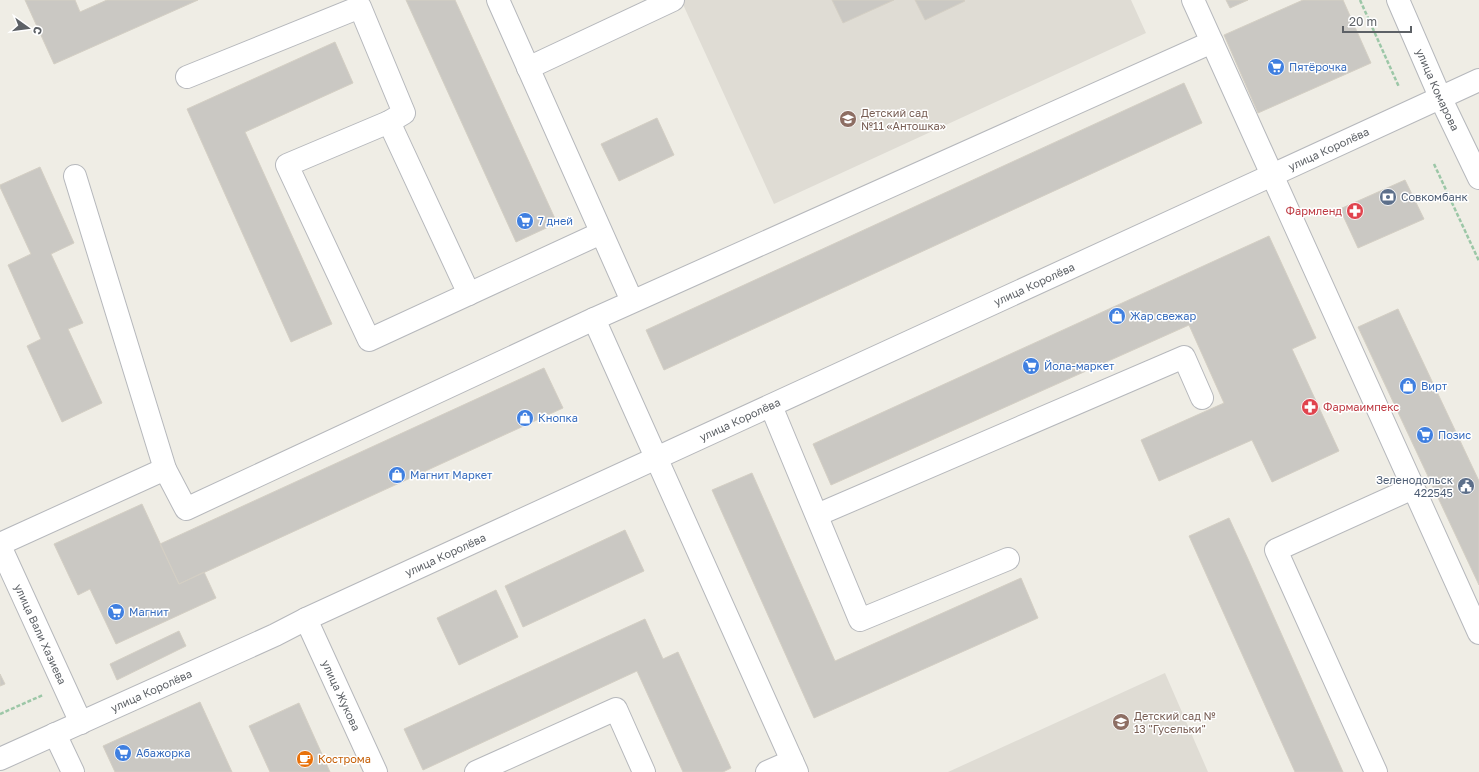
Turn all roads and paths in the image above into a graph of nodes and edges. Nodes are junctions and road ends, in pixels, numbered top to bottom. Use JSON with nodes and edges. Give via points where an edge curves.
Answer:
{"nodes":[{"id":1,"x":498,"y":0,"type":"edge"},
{"id":2,"x":673,"y":0,"type":"edge"},
{"id":3,"x":1193,"y":0,"type":"edge"},
{"id":4,"x":1360,"y":0,"type":"edge"},
{"id":5,"x":1398,"y":0,"type":"edge"},
{"id":6,"x":1212,"y":42,"type":"junction"},
{"id":7,"x":528,"y":68,"type":"junction"},
{"id":8,"x":187,"y":77,"type":"dead end"},
{"id":9,"x":1479,"y":80,"type":"edge"},
{"id":10,"x":1399,"y":87,"type":"dead end"},
{"id":11,"x":1440,"y":97,"type":"junction"},
{"id":12,"x":389,"y":122,"type":"junction"},
{"id":13,"x":1434,"y":164,"type":"dead end"},
{"id":14,"x":75,"y":176,"type":"dead end"},
{"id":15,"x":1272,"y":176,"type":"junction"},
{"id":16,"x":1479,"y":178,"type":"edge"},
{"id":17,"x":602,"y":233,"type":"junction"},
{"id":18,"x":1479,"y":261,"type":"edge"},
{"id":19,"x":469,"y":294,"type":"junction"},
{"id":20,"x":632,"y":302,"type":"junction"},
{"id":21,"x":594,"y":319,"type":"junction"},
{"id":22,"x":1202,"y":398,"type":"dead end"},
{"id":23,"x":771,"y":406,"type":"junction"},
{"id":24,"x":656,"y":458,"type":"junction"},
{"id":25,"x":165,"y":469,"type":"junction"},
{"id":26,"x":1413,"y":488,"type":"junction"},
{"id":27,"x":817,"y":515,"type":"junction"},
{"id":28,"x":0,"y":545,"type":"edge"},
{"id":29,"x":1008,"y":559,"type":"dead end"},
{"id":30,"x":7,"y":581,"type":"edge"},
{"id":31,"x":306,"y":619,"type":"junction"},
{"id":32,"x":1479,"y":633,"type":"edge"},
{"id":33,"x":64,"y":686,"type":"junction"},
{"id":34,"x":0,"y":714,"type":"edge"},
{"id":35,"x":81,"y":723,"type":"junction"},
{"id":36,"x":55,"y":734,"type":"junction"},
{"id":37,"x":0,"y":759,"type":"edge"},
{"id":38,"x":794,"y":766,"type":"edge"},
{"id":39,"x":490,"y":769,"type":"edge"},
{"id":40,"x":73,"y":772,"type":"edge"},
{"id":41,"x":376,"y":772,"type":"edge"},
{"id":42,"x":644,"y":772,"type":"edge"},
{"id":43,"x":767,"y":772,"type":"edge"},
{"id":44,"x":1376,"y":772,"type":"edge"}],
"edges":[{"from":1,"to":7,"type":"street"},
{"from":2,"to":7,"type":"street"},
{"from":3,"to":6,"type":"street"},
{"from":4,"to":10,"type":"path"},
{"from":5,"to":11,"type":"street","name":"улица Комарова"},
{"from":6,"to":15,"type":"street"},
{"from":6,"to":20,"type":"street"},
{"from":7,"to":17,"type":"street"},
{"from":8,"to":12,"type":"street","via":[[360,7],[404,113]]},
{"from":9,"to":11,"type":"street","name":"улица Королёва"},
{"from":11,"to":15,"type":"street","name":"улица Королёва"},
{"from":11,"to":16,"type":"street","name":"улица Комарова"},
{"from":12,"to":19,"type":"street"},
{"from":12,"to":19,"type":"street","via":[[287,165],[369,340]]},
{"from":13,"to":18,"type":"path"},
{"from":14,"to":25,"type":"street"},
{"from":15,"to":23,"type":"street","name":"улица Королёва"},
{"from":15,"to":26,"type":"street"},
{"from":17,"to":19,"type":"street"},
{"from":17,"to":20,"type":"street"},
{"from":20,"to":21,"type":"street"},
{"from":21,"to":24,"type":"street"},
{"from":21,"to":25,"type":"street","via":[[186,509]]},
{"from":22,"to":27,"type":"street","via":[[1184,357]]},
{"from":23,"to":24,"type":"street","name":"улица Королёва"},
{"from":23,"to":27,"type":"street"},
{"from":24,"to":31,"type":"street","name":"улица Королёва"},
{"from":24,"to":38,"type":"street"},
{"from":25,"to":28,"type":"street"},
{"from":26,"to":32,"type":"street"},
{"from":26,"to":44,"type":"street","via":[[1276,550]]},
{"from":27,"to":29,"type":"street","via":[[860,620]]},
{"from":28,"to":30,"type":"street","name":"улица Вали Хазиева"},
{"from":30,"to":33,"type":"street","name":"улица Вали Хазиева"},
{"from":31,"to":35,"type":"street","name":"улица Королёва"},
{"from":31,"to":41,"type":"street","name":"улица Жукова"},
{"from":33,"to":34,"type":"path"},
{"from":33,"to":35,"type":"street","name":"улица Вали Хазиева"},
{"from":35,"to":36,"type":"street","name":"улица Королёва"},
{"from":36,"to":37,"type":"street","name":"улица Королёва"},
{"from":36,"to":40,"type":"street"},
{"from":38,"to":43,"type":"street"},
{"from":39,"to":42,"type":"street","via":[[616,709]]}]}
